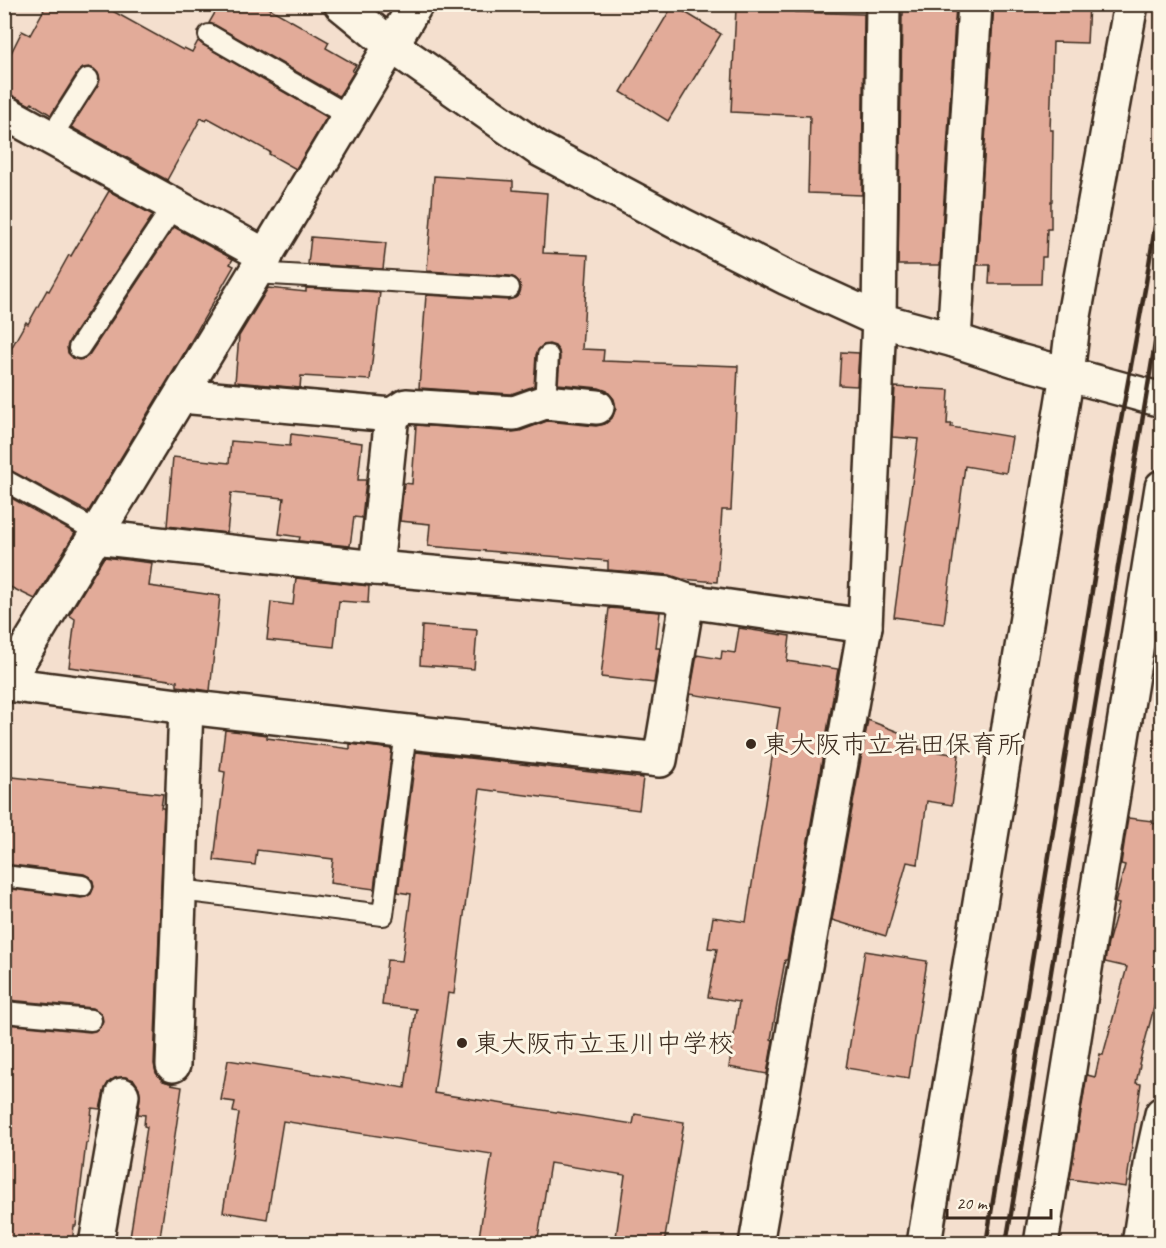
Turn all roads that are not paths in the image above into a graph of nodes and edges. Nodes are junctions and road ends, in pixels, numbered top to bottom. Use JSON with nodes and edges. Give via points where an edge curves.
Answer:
{"nodes":[{"id":1,"x":341,"y":4,"type":"edge"},
{"id":2,"x":416,"y":4,"type":"edge"},
{"id":3,"x":884,"y":4,"type":"edge"},
{"id":4,"x":975,"y":4,"type":"edge"},
{"id":5,"x":1131,"y":4,"type":"edge"},
{"id":6,"x":209,"y":35,"type":"dead end"},
{"id":7,"x":391,"y":45,"type":"junction"},
{"id":8,"x":88,"y":79,"type":"dead end"},
{"id":9,"x":4,"y":112,"type":"edge"},
{"id":10,"x":349,"y":116,"type":"junction"},
{"id":11,"x":51,"y":137,"type":"junction"},
{"id":12,"x":174,"y":205,"type":"junction"},
{"id":13,"x":261,"y":265,"type":"junction"},
{"id":14,"x":509,"y":288,"type":"dead end"},
{"id":15,"x":879,"y":320,"type":"junction"},
{"id":16,"x":954,"y":340,"type":"junction"},
{"id":17,"x":78,"y":348,"type":"dead end"},
{"id":18,"x":548,"y":356,"type":"dead end"},
{"id":19,"x":1067,"y":374,"type":"junction"},
{"id":20,"x":181,"y":396,"type":"junction"},
{"id":21,"x":1161,"y":400,"type":"edge"},
{"id":22,"x":545,"y":402,"type":"junction"},
{"id":23,"x":597,"y":407,"type":"dead end"},
{"id":24,"x":392,"y":416,"type":"junction"},
{"id":25,"x":4,"y":480,"type":"edge"},
{"id":26,"x":1161,"y":487,"type":"edge"},
{"id":27,"x":97,"y":535,"type":"junction"},
{"id":28,"x":376,"y":567,"type":"junction"},
{"id":29,"x":687,"y":602,"type":"junction"},
{"id":30,"x":865,"y":626,"type":"junction"},
{"id":31,"x":5,"y":685,"type":"edge"},
{"id":32,"x":186,"y":707,"type":"junction"},
{"id":33,"x":406,"y":731,"type":"junction"},
{"id":34,"x":4,"y":876,"type":"edge"},
{"id":35,"x":82,"y":886,"type":"dead end"},
{"id":36,"x":180,"y":890,"type":"junction"},
{"id":37,"x":4,"y":1012,"type":"edge"},
{"id":38,"x":91,"y":1020,"type":"dead end"},
{"id":39,"x":173,"y":1065,"type":"dead end"},
{"id":40,"x":123,"y":1095,"type":"dead end"},
{"id":41,"x":1161,"y":1114,"type":"edge"},
{"id":42,"x":1157,"y":1160,"type":"edge"},
{"id":43,"x":96,"y":1244,"type":"edge"},
{"id":44,"x":756,"y":1244,"type":"edge"},
{"id":45,"x":924,"y":1244,"type":"edge"},
{"id":46,"x":1041,"y":1244,"type":"edge"},
{"id":47,"x":1139,"y":1244,"type":"edge"}],
"edges":[{"from":1,"to":7,"type":"street"},
{"from":2,"to":7,"type":"street"},
{"from":3,"to":15,"type":"street"},
{"from":4,"to":16,"type":"street"},
{"from":5,"to":19,"type":"street"},
{"from":6,"to":10,"type":"lane"},
{"from":7,"to":10,"type":"street"},
{"from":7,"to":15,"type":"street","via":[[539,149],[787,278]]},
{"from":8,"to":11,"type":"lane"},
{"from":9,"to":11,"type":"street"},
{"from":10,"to":13,"type":"street"},
{"from":11,"to":12,"type":"street"},
{"from":12,"to":13,"type":"street"},
{"from":12,"to":17,"type":"lane"},
{"from":13,"to":14,"type":"lane"},
{"from":13,"to":20,"type":"street"},
{"from":15,"to":16,"type":"street"},
{"from":15,"to":30,"type":"street"},
{"from":16,"to":19,"type":"street"},
{"from":18,"to":22,"type":"lane"},
{"from":19,"to":21,"type":"street"},
{"from":19,"to":45,"type":"street"},
{"from":20,"to":24,"type":"street"},
{"from":20,"to":27,"type":"street"},
{"from":22,"to":23,"type":"street"},
{"from":22,"to":24,"type":"street","via":[[514,413],[406,406]]},
{"from":24,"to":28,"type":"street"},
{"from":25,"to":27,"type":"lane"},
{"from":26,"to":46,"type":"street"},
{"from":27,"to":28,"type":"street"},
{"from":27,"to":31,"type":"street"},
{"from":28,"to":29,"type":"street","via":[[668,594]]},
{"from":29,"to":30,"type":"street"},
{"from":29,"to":33,"type":"street","via":[[660,760]]},
{"from":30,"to":44,"type":"street"},
{"from":31,"to":32,"type":"street"},
{"from":32,"to":33,"type":"street"},
{"from":32,"to":36,"type":"street"},
{"from":33,"to":36,"type":"lane","via":[[383,915]]},
{"from":34,"to":35,"type":"lane"},
{"from":36,"to":39,"type":"street"},
{"from":37,"to":38,"type":"lane"},
{"from":40,"to":43,"type":"street"},
{"from":41,"to":42,"type":"street"},
{"from":42,"to":47,"type":"street"}]}
